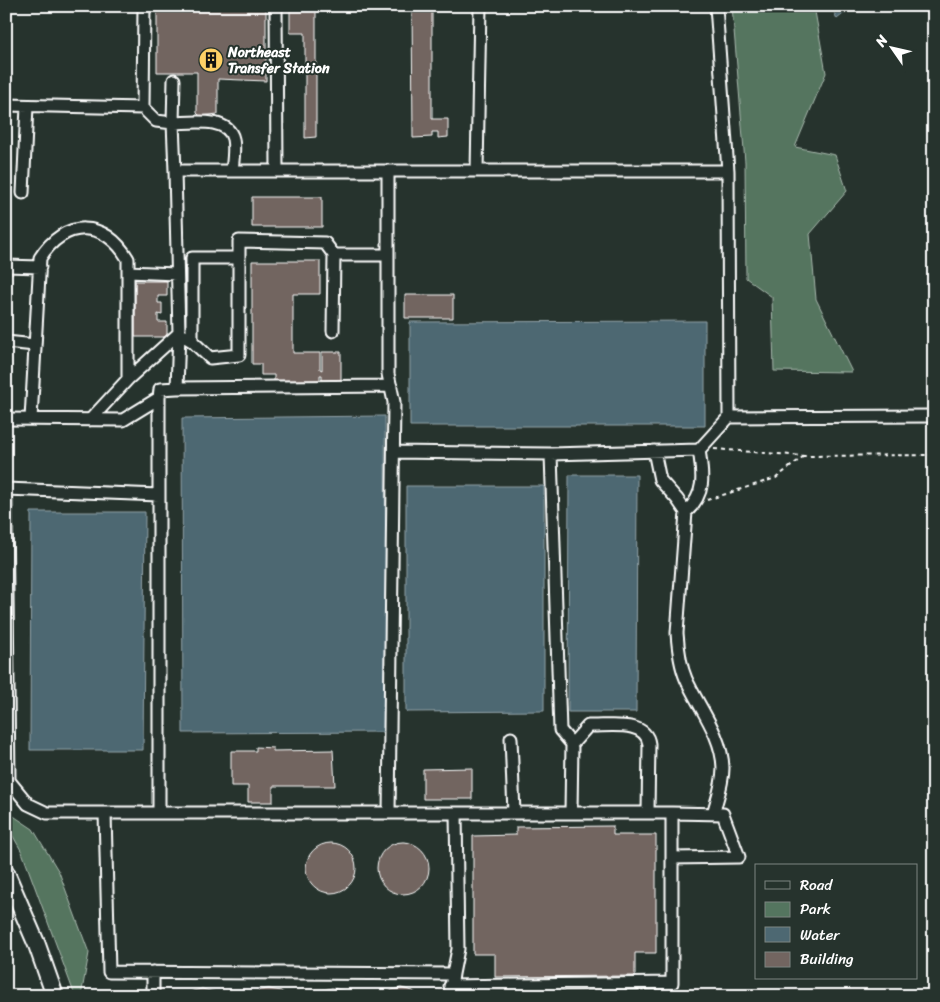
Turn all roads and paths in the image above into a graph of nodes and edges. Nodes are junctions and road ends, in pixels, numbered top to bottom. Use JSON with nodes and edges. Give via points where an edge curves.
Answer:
{"nodes":[{"id":1,"x":144,"y":6,"type":"edge"},
{"id":2,"x":276,"y":6,"type":"edge"},
{"id":3,"x":480,"y":6,"type":"edge"},
{"id":4,"x":716,"y":6,"type":"edge"},
{"id":5,"x":174,"y":80,"type":"dead end"},
{"id":6,"x":6,"y":105,"type":"edge"},
{"id":7,"x":27,"y":106,"type":"junction"},
{"id":8,"x":143,"y":108,"type":"junction"},
{"id":9,"x":173,"y":123,"type":"junction"},
{"id":10,"x":728,"y":170,"type":"junction"},
{"id":11,"x":175,"y":171,"type":"junction"},
{"id":12,"x":232,"y":171,"type":"junction"},
{"id":13,"x":277,"y":171,"type":"junction"},
{"id":14,"x":388,"y":171,"type":"junction"},
{"id":15,"x":477,"y":171,"type":"junction"},
{"id":16,"x":23,"y":193,"type":"dead end"},
{"id":17,"x":334,"y":255,"type":"junction"},
{"id":18,"x":388,"y":255,"type":"junction"},
{"id":19,"x":239,"y":258,"type":"junction"},
{"id":20,"x":6,"y":266,"type":"edge"},
{"id":21,"x":40,"y":267,"type":"junction"},
{"id":22,"x":128,"y":272,"type":"junction"},
{"id":23,"x":176,"y":274,"type":"junction"},
{"id":24,"x":333,"y":331,"type":"dead end"},
{"id":25,"x":179,"y":333,"type":"junction"},
{"id":26,"x":192,"y":341,"type":"junction"},
{"id":27,"x":6,"y":342,"type":"edge"},
{"id":28,"x":35,"y":345,"type":"junction"},
{"id":29,"x":128,"y":379,"type":"junction"},
{"id":30,"x":391,"y":386,"type":"junction"},
{"id":31,"x":177,"y":388,"type":"junction"},
{"id":32,"x":159,"y":398,"type":"junction"},
{"id":33,"x":934,"y":416,"type":"edge"},
{"id":34,"x":6,"y":418,"type":"edge"},
{"id":35,"x":729,"y":418,"type":"junction"},
{"id":36,"x":31,"y":419,"type":"junction"},
{"id":37,"x":90,"y":420,"type":"junction"},
{"id":38,"x":699,"y":450,"type":"junction"},
{"id":39,"x":394,"y":452,"type":"junction"},
{"id":40,"x":654,"y":452,"type":"junction"},
{"id":41,"x":551,"y":454,"type":"junction"},
{"id":42,"x":804,"y":456,"type":"junction"},
{"id":43,"x":934,"y":456,"type":"edge"},
{"id":44,"x":6,"y":489,"type":"edge"},
{"id":45,"x":159,"y":495,"type":"junction"},
{"id":46,"x":6,"y":501,"type":"edge"},
{"id":47,"x":689,"y":509,"type":"junction"},
{"id":48,"x":511,"y":738,"type":"dead end"},
{"id":49,"x":572,"y":744,"type":"junction"},
{"id":50,"x":7,"y":778,"type":"edge"},
{"id":51,"x":571,"y":812,"type":"junction"},
{"id":52,"x":648,"y":812,"type":"junction"},
{"id":53,"x":105,"y":813,"type":"junction"},
{"id":54,"x":159,"y":813,"type":"junction"},
{"id":55,"x":388,"y":813,"type":"junction"},
{"id":56,"x":456,"y":813,"type":"junction"},
{"id":57,"x":514,"y":813,"type":"junction"},
{"id":58,"x":672,"y":813,"type":"junction"},
{"id":59,"x":713,"y":814,"type":"junction"},
{"id":60,"x":672,"y":858,"type":"junction"},
{"id":61,"x":6,"y":873,"type":"edge"},
{"id":62,"x":153,"y":972,"type":"junction"},
{"id":63,"x":453,"y":974,"type":"junction"},
{"id":64,"x":450,"y":991,"type":"edge"},
{"id":65,"x":55,"y":996,"type":"edge"},
{"id":66,"x":153,"y":996,"type":"edge"}],
"edges":[{"from":1,"to":8,"type":"lane"},
{"from":2,"to":13,"type":"lane"},
{"from":3,"to":15,"type":"lane"},
{"from":4,"to":10,"type":"lane"},
{"from":5,"to":9,"type":"lane"},
{"from":6,"to":7,"type":"lane"},
{"from":7,"to":8,"type":"lane"},
{"from":7,"to":16,"type":"lane"},
{"from":8,"to":9,"type":"lane","via":[[156,121]]},
{"from":9,"to":11,"type":"lane"},
{"from":9,"to":12,"type":"lane","via":[[218,124],[224,127],[233,139]]},
{"from":10,"to":15,"type":"lane"},
{"from":10,"to":35,"type":"lane"},
{"from":11,"to":12,"type":"lane"},
{"from":11,"to":23,"type":"lane"},
{"from":12,"to":13,"type":"lane"},
{"from":13,"to":14,"type":"lane"},
{"from":14,"to":15,"type":"lane"},
{"from":14,"to":18,"type":"lane"},
{"from":17,"to":18,"type":"lane"},
{"from":17,"to":19,"type":"lane","via":[[325,243],[239,241]]},
{"from":17,"to":24,"type":"lane"},
{"from":18,"to":30,"type":"lane","via":[[388,374]]},
{"from":19,"to":26,"type":"lane","via":[[192,258]]},
{"from":19,"to":26,"type":"lane","via":[[239,355],[210,358]]},
{"from":20,"to":21,"type":"lane"},
{"from":21,"to":22,"type":"lane","via":[[40,258],[48,245],[61,234],[76,229],[93,229],[120,245],[128,259]]},
{"from":21,"to":28,"type":"lane"},
{"from":22,"to":23,"type":"lane"},
{"from":22,"to":29,"type":"lane"},
{"from":23,"to":25,"type":"lane"},
{"from":25,"to":26,"type":"lane"},
{"from":25,"to":29,"type":"lane"},
{"from":25,"to":31,"type":"lane"},
{"from":27,"to":28,"type":"lane"},
{"from":28,"to":36,"type":"lane"},
{"from":29,"to":37,"type":"lane"},
{"from":30,"to":31,"type":"lane"},
{"from":30,"to":39,"type":"lane"},
{"from":31,"to":32,"type":"lane","via":[[160,389]]},
{"from":32,"to":37,"type":"lane","via":[[123,420]]},
{"from":32,"to":45,"type":"lane"},
{"from":33,"to":35,"type":"lane"},
{"from":34,"to":36,"type":"lane"},
{"from":35,"to":38,"type":"lane"},
{"from":36,"to":37,"type":"lane"},
{"from":38,"to":40,"type":"lane"},
{"from":38,"to":42,"type":"path","via":[[726,448]]},
{"from":38,"to":47,"type":"lane","via":[[703,487]]},
{"from":39,"to":41,"type":"lane"},
{"from":39,"to":55,"type":"lane"},
{"from":40,"to":41,"type":"lane"},
{"from":40,"to":47,"type":"lane","via":[[660,480]]},
{"from":41,"to":49,"type":"lane","via":[[560,730]]},
{"from":42,"to":43,"type":"path"},
{"from":42,"to":47,"type":"path","via":[[776,478]]},
{"from":44,"to":45,"type":"lane"},
{"from":45,"to":54,"type":"lane"},
{"from":46,"to":50,"type":"lane"},
{"from":47,"to":59,"type":"lane","via":[[678,651],[685,678],[712,729],[720,753],[723,779]]},
{"from":48,"to":57,"type":"lane"},
{"from":49,"to":51,"type":"lane"},
{"from":49,"to":52,"type":"lane","via":[[588,726],[643,730],[649,744]]},
{"from":50,"to":53,"type":"lane","via":[[20,797],[37,810],[47,813]]},
{"from":51,"to":52,"type":"lane"},
{"from":51,"to":57,"type":"lane"},
{"from":52,"to":58,"type":"lane"},
{"from":53,"to":54,"type":"lane"},
{"from":53,"to":62,"type":"lane","via":[[109,972]]},
{"from":54,"to":55,"type":"lane"},
{"from":55,"to":56,"type":"lane"},
{"from":56,"to":57,"type":"lane"},
{"from":56,"to":63,"type":"lane","via":[[458,949]]},
{"from":58,"to":59,"type":"lane"},
{"from":58,"to":60,"type":"lane"},
{"from":59,"to":60,"type":"lane","via":[[723,814],[740,856]]},
{"from":60,"to":64,"type":"lane","via":[[672,982]]},
{"from":61,"to":65,"type":"highway"},
{"from":62,"to":63,"type":"lane"},
{"from":62,"to":66,"type":"lane"},
{"from":63,"to":64,"type":"lane"}]}
